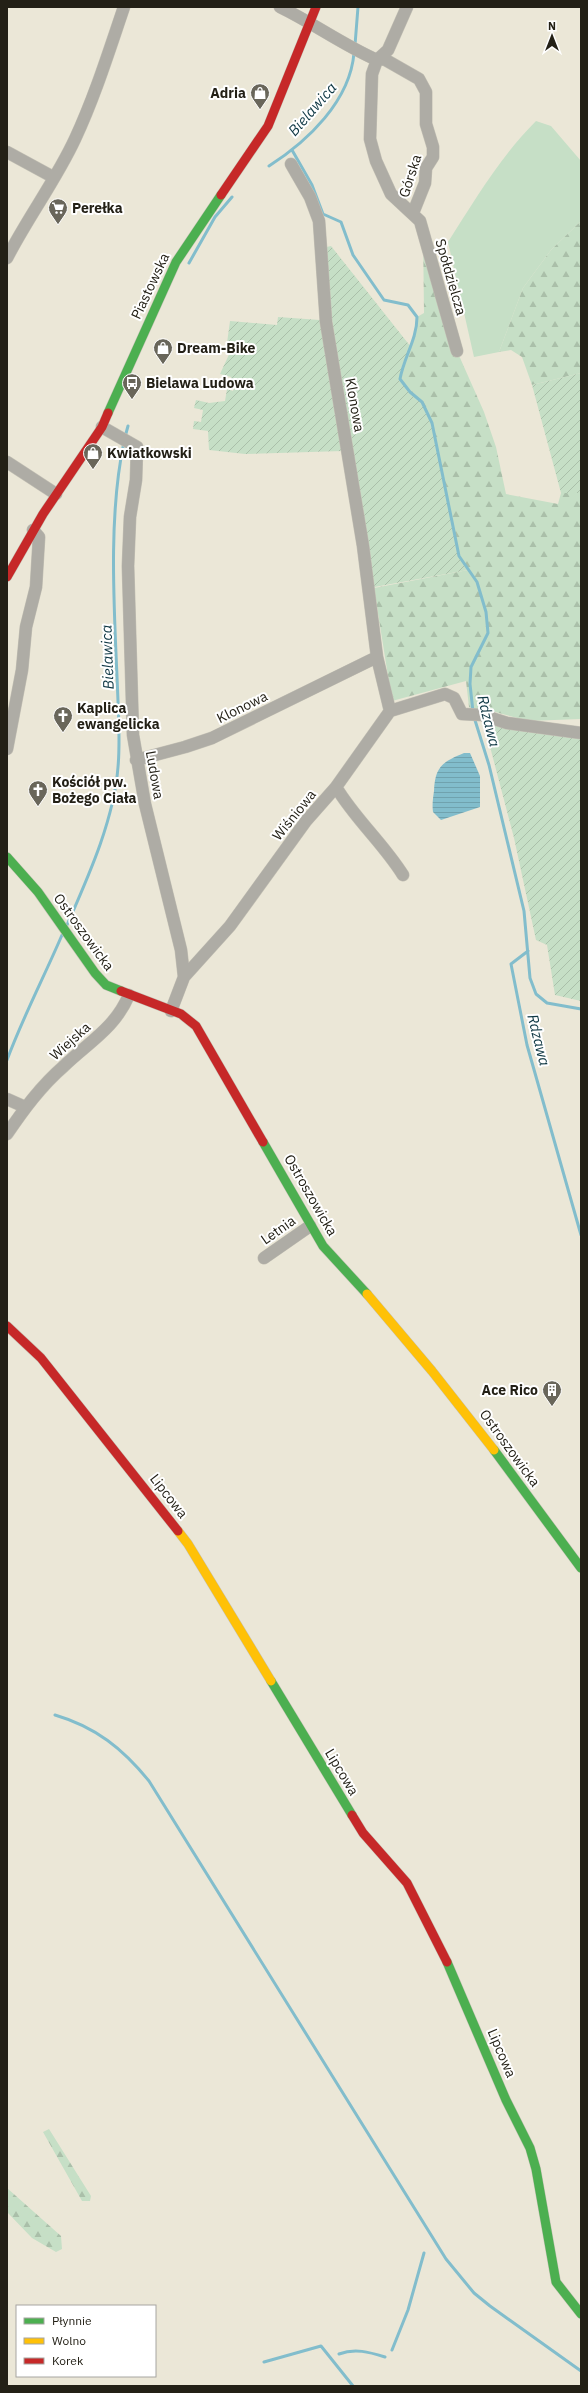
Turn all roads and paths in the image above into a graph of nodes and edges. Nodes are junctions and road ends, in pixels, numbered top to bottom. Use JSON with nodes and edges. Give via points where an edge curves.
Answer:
{"nodes":[{"id":1,"x":124,"y":7,"type":"edge"},
{"id":2,"x":280,"y":7,"type":"edge"},
{"id":3,"x":316,"y":7,"type":"edge"},
{"id":4,"x":407,"y":7,"type":"edge"},
{"id":5,"x":310,"y":22,"type":"junction"},
{"id":6,"x":377,"y":60,"type":"junction"},
{"id":7,"x":7,"y":152,"type":"edge"},
{"id":8,"x":291,"y":164,"type":"dead end"},
{"id":9,"x":54,"y":177,"type":"junction"},
{"id":10,"x":413,"y":213,"type":"junction"},
{"id":11,"x":7,"y":258,"type":"edge"},
{"id":12,"x":457,"y":351,"type":"dead end"},
{"id":13,"x":102,"y":427,"type":"junction"},
{"id":14,"x":7,"y":462,"type":"edge"},
{"id":15,"x":56,"y":494,"type":"junction"},
{"id":16,"x":33,"y":530,"type":"junction"},
{"id":17,"x":7,"y":577,"type":"edge"},
{"id":18,"x":377,"y":657,"type":"junction"},
{"id":19,"x":390,"y":711,"type":"junction"},
{"id":20,"x":581,"y":733,"type":"edge"},
{"id":21,"x":7,"y":749,"type":"edge"},
{"id":22,"x":136,"y":760,"type":"junction"},
{"id":23,"x":336,"y":787,"type":"junction"},
{"id":24,"x":8,"y":858,"type":"edge"},
{"id":25,"x":403,"y":875,"type":"dead end"},
{"id":26,"x":184,"y":977,"type":"junction"},
{"id":27,"x":129,"y":995,"type":"junction"},
{"id":28,"x":171,"y":1011,"type":"junction"},
{"id":29,"x":7,"y":1099,"type":"edge"},
{"id":30,"x":25,"y":1106,"type":"junction"},
{"id":31,"x":7,"y":1134,"type":"edge"},
{"id":32,"x":310,"y":1226,"type":"junction"},
{"id":33,"x":264,"y":1258,"type":"dead end"},
{"id":34,"x":7,"y":1326,"type":"edge"},
{"id":35,"x":581,"y":1568,"type":"edge"},
{"id":36,"x":581,"y":2314,"type":"edge"}],
"edges":[{"from":1,"to":9,"type":"street","via":[[96,88],[75,139]]},
{"from":2,"to":5,"type":"street"},
{"from":3,"to":5,"type":"street","name":"Piastowska"},
{"from":4,"to":6,"type":"street","via":[[388,50]]},
{"from":5,"to":6,"type":"street","via":[[341,42]]},
{"from":5,"to":13,"type":"street","name":"Piastowska","via":[[277,108],[262,136],[203,217],[173,268]]},
{"from":6,"to":10,"type":"street","name":"Górska","via":[[370,93],[370,139],[376,161],[391,194]]},
{"from":6,"to":10,"type":"street","name":"Górska","via":[[384,59],[411,73],[419,79],[426,92],[426,124],[433,147],[433,157],[426,168],[425,183]]},
{"from":7,"to":9,"type":"street"},
{"from":8,"to":18,"type":"street","name":"Klonowa","via":[[310,197],[318,221],[326,322],[362,538]]},
{"from":9,"to":11,"type":"street","via":[[25,222]]},
{"from":10,"to":12,"type":"street","name":"Spółdzielcza","via":[[420,221]]},
{"from":13,"to":15,"type":"street","name":"Piastowska"},
{"from":13,"to":22,"type":"street","name":"Ludowa","via":[[137,447],[128,566],[131,707]]},
{"from":14,"to":15,"type":"street"},
{"from":15,"to":16,"type":"street","name":"Piastowska"},
{"from":16,"to":17,"type":"street","name":"Piastowska"},
{"from":16,"to":21,"type":"street","via":[[39,537],[36,587],[26,627],[22,670]]},
{"from":18,"to":19,"type":"street","name":"Klonowa"},
{"from":18,"to":22,"type":"street","name":"Klonowa","via":[[212,738]]},
{"from":19,"to":20,"type":"street","via":[[445,694],[454,698],[459,710],[473,715],[507,723]]},
{"from":19,"to":23,"type":"street","name":"Wiśniowa"},
{"from":22,"to":26,"type":"street","name":"Ludowa","via":[[181,950]]},
{"from":23,"to":25,"type":"street","via":[[348,807],[389,852]]},
{"from":23,"to":26,"type":"street","name":"Wiśniowa","via":[[306,821],[230,926]]},
{"from":24,"to":27,"type":"street","name":"Ostroszowicka","via":[[56,916],[99,979]]},
{"from":26,"to":28,"type":"street","name":"Wiśniowa"},
{"from":27,"to":28,"type":"street","name":"Ostroszowicka"},
{"from":27,"to":30,"type":"street","name":"Wiejska","via":[[115,1021],[63,1066]]},
{"from":28,"to":32,"type":"street","name":"Ostroszowicka","via":[[189,1019],[208,1044]]},
{"from":29,"to":30,"type":"street"},
{"from":30,"to":31,"type":"street","name":"Wiejska"},
{"from":32,"to":33,"type":"street","name":"Letnia"},
{"from":32,"to":35,"type":"street","name":"Ostroszowicka","via":[[334,1260],[418,1352],[465,1409]]},
{"from":34,"to":36,"type":"street","name":"Lipcowa","via":[[41,1358],[174,1523],[363,1833],[400,1874],[414,1895],[445,1957],[506,2100],[530,2148],[556,2282]]}]}
